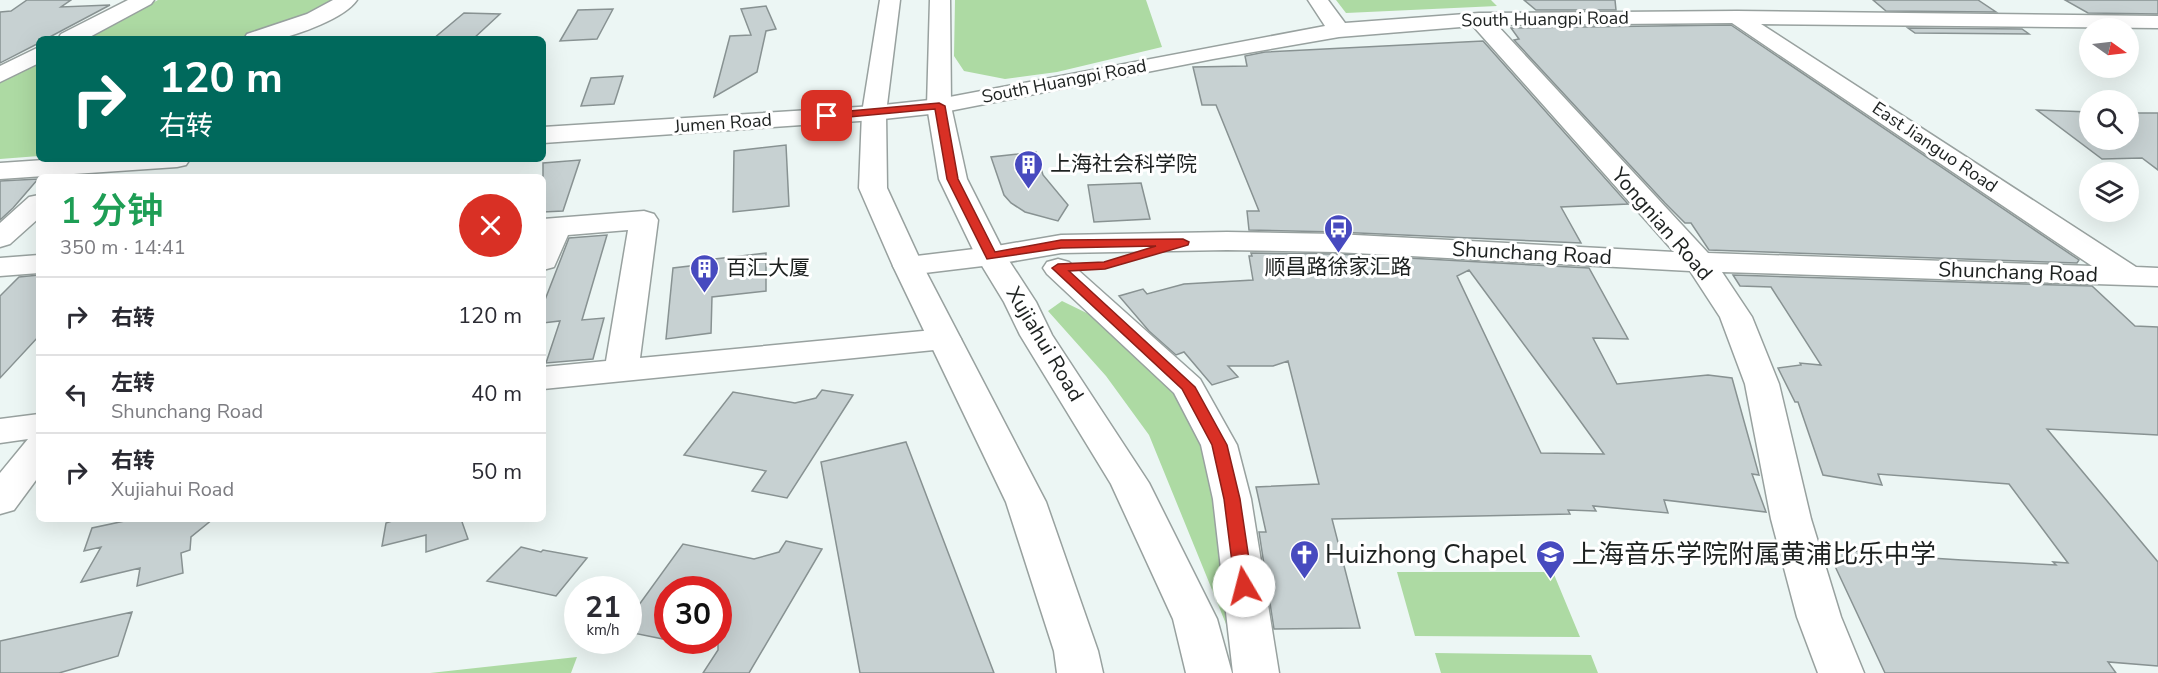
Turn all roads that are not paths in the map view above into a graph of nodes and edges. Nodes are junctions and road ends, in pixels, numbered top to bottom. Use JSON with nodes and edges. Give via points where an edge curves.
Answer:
{"nodes":[{"id":1,"x":144,"y":0,"type":"edge"},
{"id":2,"x":347,"y":0,"type":"edge"},
{"id":3,"x":891,"y":0,"type":"edge"},
{"id":4,"x":940,"y":0,"type":"edge"},
{"id":5,"x":1317,"y":0,"type":"edge"},
{"id":6,"x":1711,"y":0,"type":"edge"},
{"id":7,"x":1737,"y":17,"type":"junction"},
{"id":8,"x":1479,"y":19,"type":"junction"},
{"id":9,"x":2158,"y":22,"type":"edge"},
{"id":10,"x":1339,"y":30,"type":"junction"},
{"id":11,"x":75,"y":36,"type":"edge"},
{"id":12,"x":263,"y":36,"type":"edge"},
{"id":13,"x":36,"y":56,"type":"edge"},
{"id":14,"x":0,"y":75,"type":"edge"},
{"id":15,"x":939,"y":106,"type":"junction"},
{"id":16,"x":874,"y":113,"type":"junction"},
{"id":17,"x":546,"y":135,"type":"edge"},
{"id":18,"x":140,"y":162,"type":"edge"},
{"id":19,"x":79,"y":167,"type":"edge"},
{"id":20,"x":0,"y":171,"type":"edge"},
{"id":21,"x":36,"y":206,"type":"edge"},
{"id":22,"x":549,"y":227,"type":"edge"},
{"id":23,"x":0,"y":238,"type":"edge"},
{"id":24,"x":1183,"y":242,"type":"junction"},
{"id":25,"x":546,"y":244,"type":"edge"},
{"id":26,"x":991,"y":256,"type":"junction"},
{"id":27,"x":1700,"y":262,"type":"junction"},
{"id":28,"x":36,"y":264,"type":"edge"},
{"id":29,"x":908,"y":266,"type":"junction"},
{"id":30,"x":0,"y":267,"type":"edge"},
{"id":31,"x":1058,"y":268,"type":"junction"},
{"id":32,"x":2144,"y":276,"type":"edge"},
{"id":33,"x":2158,"y":295,"type":"edge"},
{"id":34,"x":944,"y":339,"type":"junction"},
{"id":35,"x":621,"y":371,"type":"junction"},
{"id":36,"x":546,"y":378,"type":"edge"},
{"id":37,"x":36,"y":426,"type":"edge"},
{"id":38,"x":0,"y":431,"type":"edge"},
{"id":39,"x":36,"y":453,"type":"edge"},
{"id":40,"x":0,"y":500,"type":"edge"},
{"id":41,"x":1080,"y":673,"type":"edge"},
{"id":42,"x":1209,"y":673,"type":"edge"},
{"id":43,"x":1256,"y":673,"type":"edge"},
{"id":44,"x":1841,"y":673,"type":"edge"}],
"edges":[{"from":1,"to":11,"type":"street"},
{"from":2,"to":12,"type":"street","via":[[313,18]]},
{"from":3,"to":16,"type":"street"},
{"from":4,"to":15,"type":"street","name":"Xujiahui Road"},
{"from":5,"to":10,"type":"street"},
{"from":6,"to":7,"type":"street","name":"East Jianguo Road"},
{"from":7,"to":8,"type":"street","name":"South Huangpi Road"},
{"from":7,"to":9,"type":"street","name":"South Huangpi Road"},
{"from":7,"to":32,"type":"street","name":"East Jianguo Road"},
{"from":8,"to":10,"type":"street","name":"South Huangpi Road"},
{"from":8,"to":27,"type":"street","name":"Yongnian Road"},
{"from":10,"to":15,"type":"street","name":"South Huangpi Road"},
{"from":13,"to":14,"type":"street"},
{"from":15,"to":16,"type":"street","name":"Jumen Road"},
{"from":15,"to":26,"type":"street","name":"Xujiahui Road","via":[[953,179]]},
{"from":16,"to":17,"type":"street","name":"Jumen Road"},
{"from":16,"to":29,"type":"street","via":[[873,188]]},
{"from":18,"to":19,"type":"street"},
{"from":19,"to":20,"type":"street"},
{"from":21,"to":23,"type":"street"},
{"from":22,"to":25,"type":"street"},
{"from":22,"to":35,"type":"street","via":[[644,220]]},
{"from":24,"to":26,"type":"street","name":"Shunchang Road","via":[[1061,244]]},
{"from":24,"to":27,"type":"street","name":"Shunchang Road","via":[[1336,243]]},
{"from":24,"to":31,"type":"street","via":[[1105,265]]},
{"from":26,"to":29,"type":"street","name":"Shunchang Road"},
{"from":26,"to":31,"type":"street","via":[[1041,269]]},
{"from":26,"to":42,"type":"street","name":"Xujiahui Road","via":[[1130,483],[1195,619]]},
{"from":27,"to":32,"type":"street","name":"Shunchang Road"},
{"from":27,"to":44,"type":"street","name":"Yongnian Road","via":[[1736,317],[1762,384],[1791,519],[1819,616]]},
{"from":28,"to":30,"type":"street"},
{"from":29,"to":34,"type":"street"},
{"from":31,"to":43,"type":"street","via":[[1188,387],[1219,445],[1232,499]]},
{"from":32,"to":33,"type":"street","name":"East Jianguo Road"},
{"from":34,"to":35,"type":"street"},
{"from":34,"to":41,"type":"street","via":[[1026,502]]},
{"from":35,"to":36,"type":"street"},
{"from":37,"to":38,"type":"street"},
{"from":39,"to":40,"type":"street"}]}
